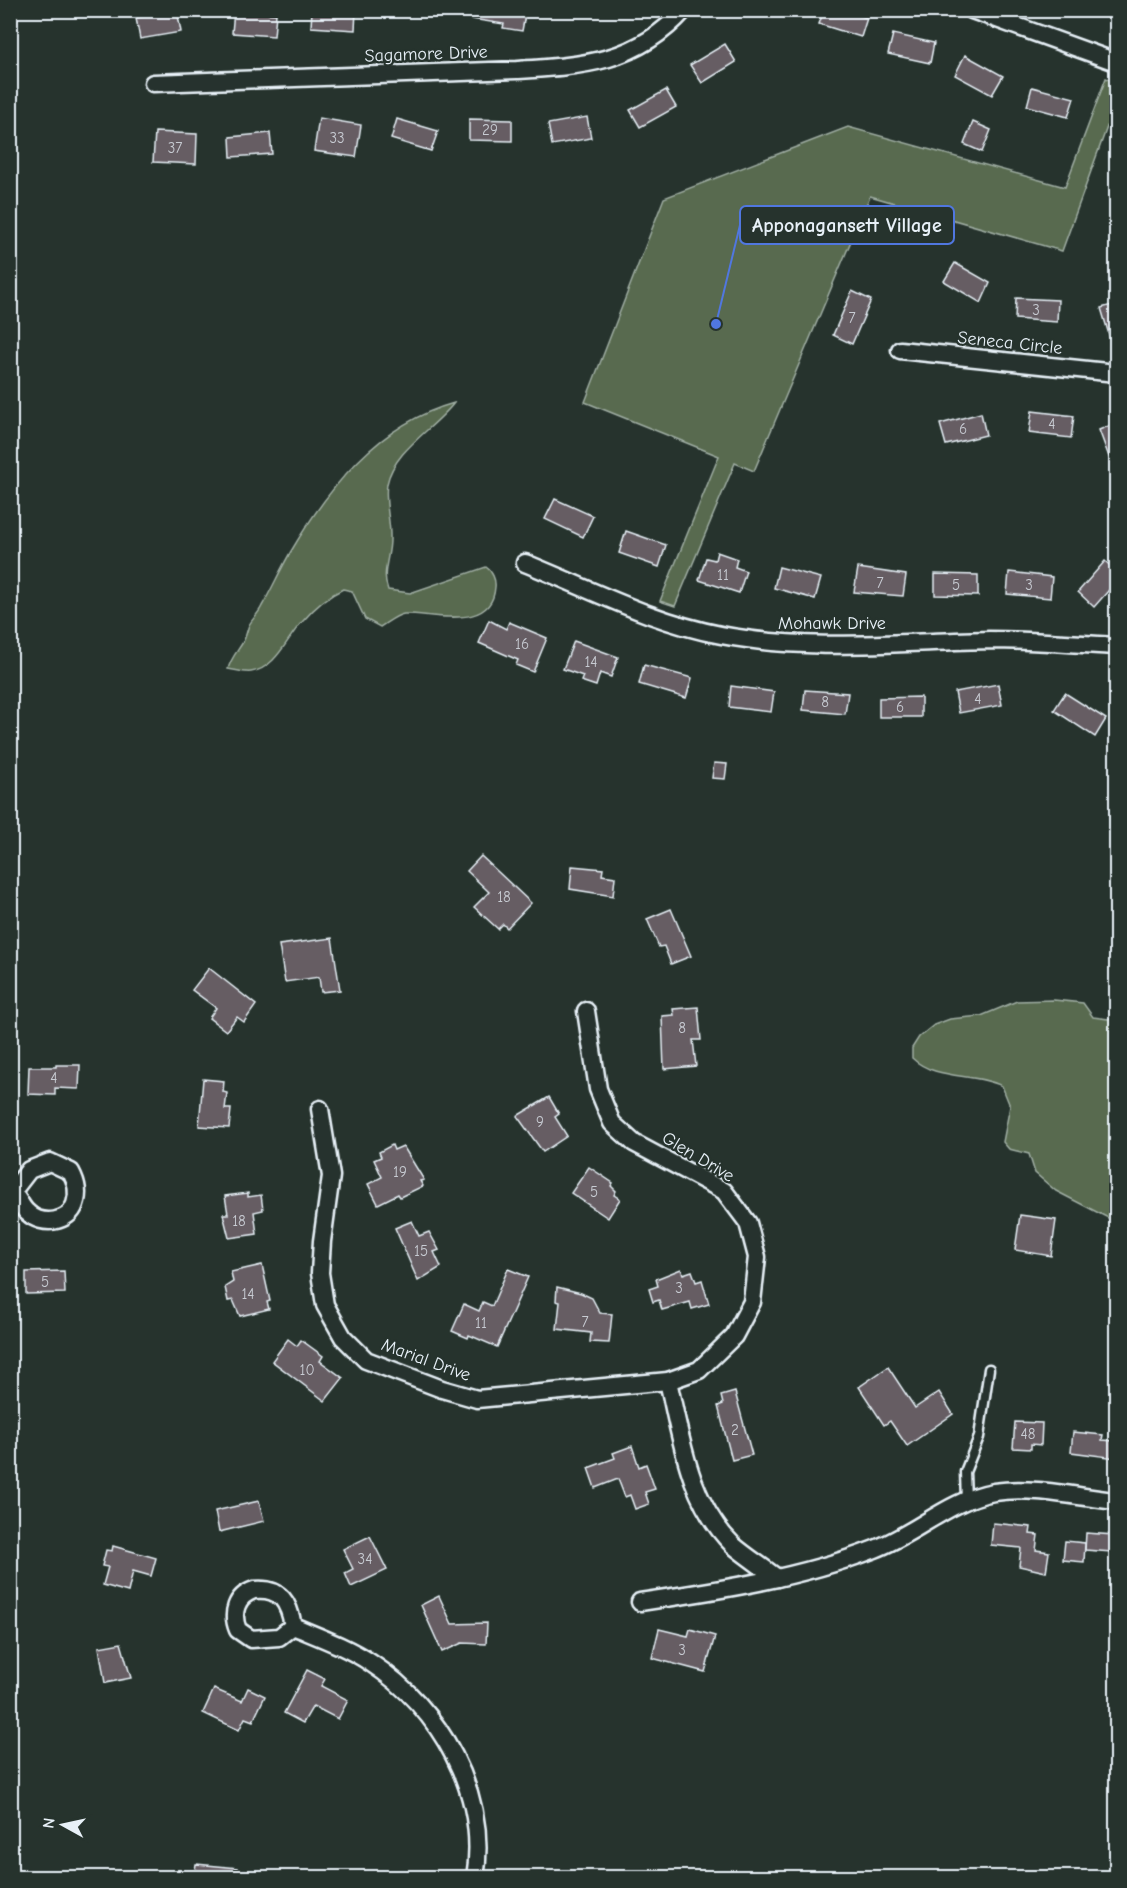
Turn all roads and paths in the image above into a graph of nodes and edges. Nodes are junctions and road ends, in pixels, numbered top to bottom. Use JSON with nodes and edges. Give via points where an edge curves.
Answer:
{"nodes":[{"id":1,"x":684,"y":10,"type":"edge"},
{"id":2,"x":972,"y":10,"type":"edge"},
{"id":3,"x":1116,"y":62,"type":"edge"},
{"id":4,"x":153,"y":83,"type":"dead end"},
{"id":5,"x":900,"y":350,"type":"dead end"},
{"id":6,"x":1116,"y":373,"type":"edge"},
{"id":7,"x":525,"y":563,"type":"dead end"},
{"id":8,"x":1116,"y":646,"type":"edge"},
{"id":9,"x":586,"y":1011,"type":"dead end"},
{"id":10,"x":320,"y":1109,"type":"dead end"},
{"id":11,"x":989,"y":1369,"type":"dead end"},
{"id":12,"x":668,"y":1381,"type":"junction"},
{"id":13,"x":966,"y":1500,"type":"junction"},
{"id":14,"x":1116,"y":1501,"type":"edge"},
{"id":15,"x":777,"y":1578,"type":"junction"},
{"id":16,"x":640,"y":1602,"type":"dead end"},
{"id":17,"x":293,"y":1626,"type":"dead end"},
{"id":18,"x":475,"y":1878,"type":"edge"}],
"edges":[{"from":1,"to":4,"type":"street","name":"Sagamore Drive","via":[[663,33],[635,49],[615,58],[586,63],[517,70]]},
{"from":2,"to":3,"type":"street"},
{"from":5,"to":6,"type":"street","name":"Seneca Circle"},
{"from":7,"to":8,"type":"street","name":"Mohawk Drive","via":[[650,616],[721,635],[778,644],[993,640]]},
{"from":9,"to":12,"type":"street","name":"Glen Drive","via":[[598,1089],[612,1123],[634,1143],[724,1191],[748,1223],[757,1257],[752,1302],[734,1336],[699,1370]]},
{"from":10,"to":12,"type":"street","name":"Marial Drive","via":[[331,1176],[320,1273],[325,1305],[343,1337],[366,1360],[477,1399]]},
{"from":11,"to":13,"type":"lane","via":[[979,1437],[965,1472]]},
{"from":12,"to":15,"type":"street","via":[[688,1472],[711,1518],[733,1544]]},
{"from":13,"to":14,"type":"street","via":[[996,1492],[1052,1493]]},
{"from":13,"to":15,"type":"street","via":[[896,1541]]},
{"from":15,"to":16,"type":"street"},
{"from":17,"to":18,"type":"street","via":[[373,1664],[437,1727],[455,1755],[471,1803],[478,1840]]}]}
